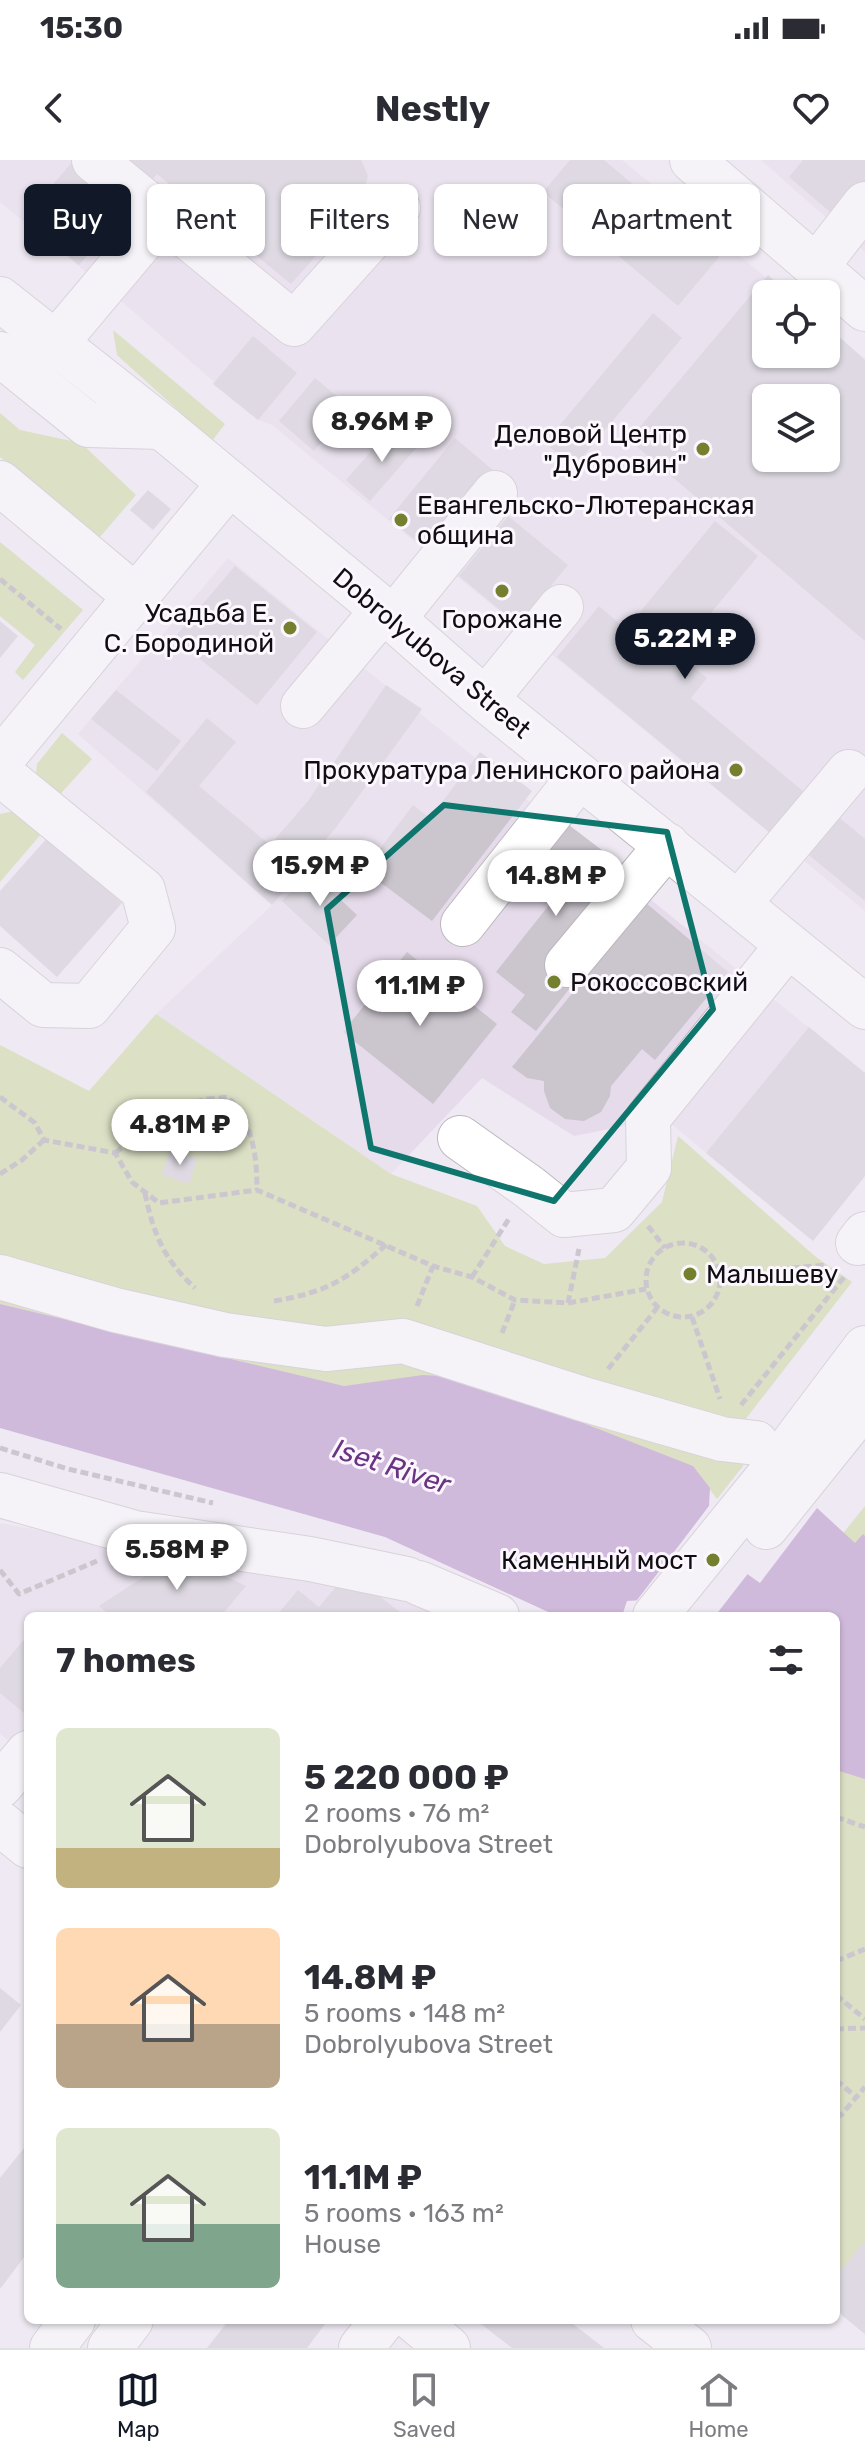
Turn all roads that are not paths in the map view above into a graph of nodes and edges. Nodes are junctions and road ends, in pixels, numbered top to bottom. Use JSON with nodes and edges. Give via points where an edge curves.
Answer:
{"nodes":[{"id":1,"x":94,"y":160,"type":"edge"},
{"id":2,"x":692,"y":160,"type":"edge"},
{"id":3,"x":865,"y":204,"type":"edge"},
{"id":4,"x":147,"y":206,"type":"edge"},
{"id":5,"x":147,"y":235,"type":"edge"},
{"id":6,"x":209,"y":256,"type":"edge"},
{"id":7,"x":355,"y":256,"type":"edge"},
{"id":8,"x":816,"y":267,"type":"junction"},
{"id":9,"x":0,"y":299,"type":"edge"},
{"id":10,"x":865,"y":309,"type":"edge"},
{"id":11,"x":55,"y":344,"type":"junction"},
{"id":12,"x":0,"y":354,"type":"edge"},
{"id":13,"x":162,"y":427,"type":"junction"},
{"id":14,"x":0,"y":483,"type":"edge"},
{"id":15,"x":229,"y":484,"type":"junction"},
{"id":16,"x":495,"y":493,"type":"dead end"},
{"id":17,"x":135,"y":596,"type":"junction"},
{"id":18,"x":561,"y":607,"type":"dead end"},
{"id":19,"x":388,"y":614,"type":"junction"},
{"id":20,"x":486,"y":699,"type":"junction"},
{"id":21,"x":303,"y":706,"type":"dead end"},
{"id":22,"x":0,"y":761,"type":"edge"},
{"id":23,"x":849,"y":772,"type":"dead end"},
{"id":24,"x":0,"y":773,"type":"edge"},
{"id":25,"x":580,"y":776,"type":"junction"},
{"id":26,"x":667,"y":845,"type":"junction"},
{"id":27,"x":738,"y":904,"type":"junction"},
{"id":28,"x":463,"y":924,"type":"dead end"},
{"id":29,"x":788,"y":945,"type":"junction"},
{"id":30,"x":567,"y":965,"type":"dead end"},
{"id":31,"x":0,"y":970,"type":"edge"},
{"id":32,"x":860,"y":991,"type":"edge"},
{"id":33,"x":460,"y":1138,"type":"dead end"},
{"id":34,"x":0,"y":1277,"type":"edge"},
{"id":35,"x":865,"y":1348,"type":"edge"},
{"id":36,"x":865,"y":1404,"type":"edge"},
{"id":37,"x":760,"y":1460,"type":"junction"},
{"id":38,"x":0,"y":1495,"type":"edge"},
{"id":39,"x":487,"y":1612,"type":"edge"},
{"id":40,"x":658,"y":1612,"type":"edge"},
{"id":41,"x":696,"y":1612,"type":"edge"},
{"id":42,"x":24,"y":1758,"type":"edge"},
{"id":43,"x":0,"y":1786,"type":"edge"},
{"id":44,"x":0,"y":1823,"type":"edge"},
{"id":45,"x":24,"y":1843,"type":"edge"},
{"id":46,"x":70,"y":2324,"type":"edge"},
{"id":47,"x":128,"y":2324,"type":"edge"},
{"id":48,"x":380,"y":2324,"type":"edge"},
{"id":49,"x":419,"y":2324,"type":"edge"},
{"id":50,"x":658,"y":2324,"type":"edge"},
{"id":51,"x":52,"y":2348,"type":"edge"},
{"id":52,"x":110,"y":2348,"type":"edge"},
{"id":53,"x":361,"y":2348,"type":"edge"},
{"id":54,"x":448,"y":2348,"type":"edge"},
{"id":55,"x":689,"y":2348,"type":"edge"}],
"edges":[{"from":1,"to":4,"type":"street"},
{"from":2,"to":8,"type":"street"},
{"from":3,"to":8,"type":"street"},
{"from":5,"to":11,"type":"street"},
{"from":6,"to":7,"type":"street","via":[[294,324]]},
{"from":8,"to":10,"type":"street"},
{"from":9,"to":11,"type":"street","name":"Dobrolyubova Street"},
{"from":11,"to":13,"type":"street","name":"Dobrolyubova Street"},
{"from":12,"to":13,"type":"street","via":[[88,425]]},
{"from":13,"to":15,"type":"street","name":"Dobrolyubova Street"},
{"from":14,"to":17,"type":"street"},
{"from":15,"to":17,"type":"street"},
{"from":15,"to":19,"type":"street","name":"Dobrolyubova Street"},
{"from":16,"to":19,"type":"street"},
{"from":17,"to":22,"type":"street"},
{"from":18,"to":20,"type":"street"},
{"from":19,"to":20,"type":"street","name":"Dobrolyubova Street"},
{"from":19,"to":21,"type":"street"},
{"from":20,"to":25,"type":"street","name":"Dobrolyubova Street"},
{"from":23,"to":27,"type":"street"},
{"from":24,"to":31,"type":"street","via":[[143,890],[153,928],[89,1006],[43,1005]]},
{"from":25,"to":26,"type":"street","name":"Dobrolyubova Street"},
{"from":25,"to":28,"type":"street"},
{"from":26,"to":27,"type":"street","name":"Dobrolyubova Street"},
{"from":26,"to":30,"type":"street"},
{"from":27,"to":29,"type":"street","name":"Dobrolyubova Street"},
{"from":29,"to":32,"type":"street","name":"Dobrolyubova Street"},
{"from":29,"to":33,"type":"street","via":[[648,1118],[649,1168],[614,1210],[564,1215]]},
{"from":34,"to":37,"type":"street","via":[[225,1335],[326,1349],[403,1341],[722,1439]]},
{"from":35,"to":37,"type":"street"},
{"from":36,"to":37,"type":"street"},
{"from":37,"to":40,"type":"street"},
{"from":37,"to":41,"type":"street"},
{"from":38,"to":39,"type":"street","via":[[135,1533],[310,1559],[413,1581]]},
{"from":42,"to":43,"type":"street"},
{"from":44,"to":45,"type":"street"},
{"from":46,"to":51,"type":"street"},
{"from":47,"to":52,"type":"street"},
{"from":48,"to":53,"type":"street"},
{"from":49,"to":54,"type":"street"},
{"from":50,"to":55,"type":"street"}]}
